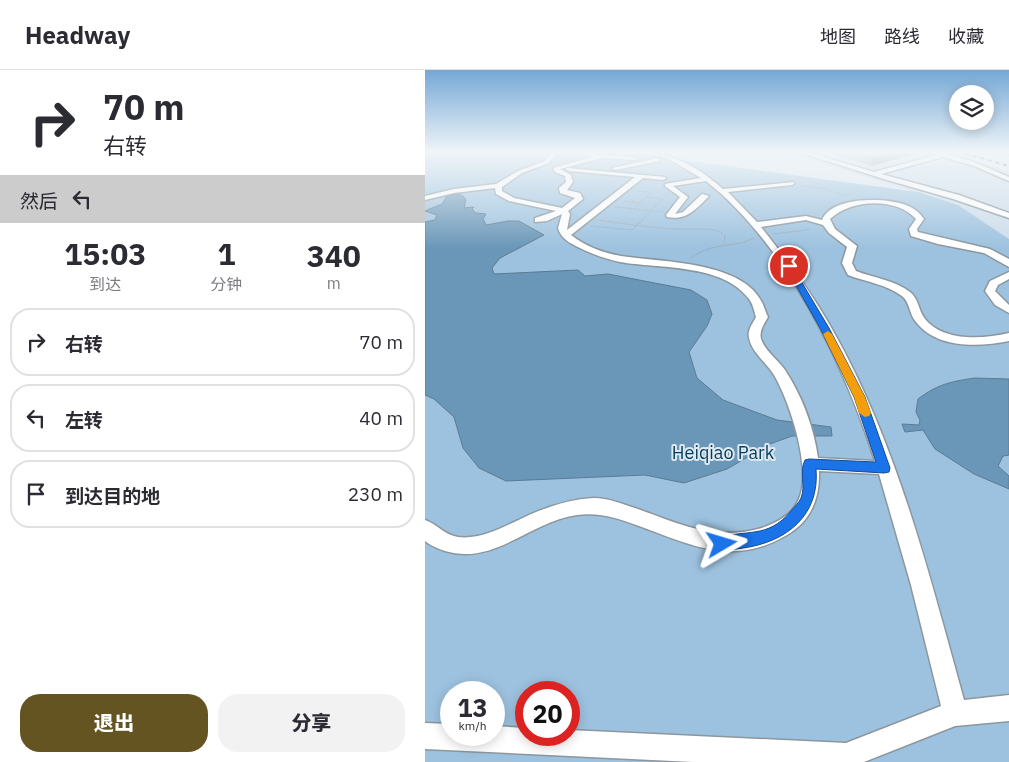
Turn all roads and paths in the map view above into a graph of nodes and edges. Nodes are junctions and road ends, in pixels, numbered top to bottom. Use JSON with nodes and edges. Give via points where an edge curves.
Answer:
{"nodes":[{"id":1,"x":502,"y":183,"type":"edge"},
{"id":2,"x":569,"y":183,"type":"edge"},
{"id":3,"x":632,"y":183,"type":"edge"},
{"id":4,"x":703,"y":183,"type":"edge"},
{"id":5,"x":712,"y":183,"type":"edge"},
{"id":6,"x":790,"y":183,"type":"edge"},
{"id":7,"x":793,"y":183,"type":"edge"},
{"id":8,"x":904,"y":183,"type":"edge"},
{"id":9,"x":673,"y":184,"type":"joint"},
{"id":10,"x":498,"y":186,"type":"junction"},
{"id":11,"x":636,"y":190,"type":"dead end"},
{"id":12,"x":695,"y":192,"type":"junction"},
{"id":13,"x":724,"y":193,"type":"junction"},
{"id":14,"x":630,"y":196,"type":"dead end"},
{"id":15,"x":647,"y":197,"type":"junction"},
{"id":16,"x":684,"y":197,"type":"junction"},
{"id":17,"x":425,"y":198,"type":"edge"},
{"id":18,"x":585,"y":201,"type":"junction"},
{"id":19,"x":855,"y":202,"type":"junction"},
{"id":20,"x":640,"y":203,"type":"junction"},
{"id":21,"x":605,"y":204,"type":"junction"},
{"id":22,"x":634,"y":209,"type":"junction"},
{"id":23,"x":562,"y":210,"type":"junction"},
{"id":24,"x":651,"y":211,"type":"junction"},
{"id":25,"x":670,"y":213,"type":"junction"},
{"id":26,"x":1009,"y":216,"type":"edge"},
{"id":27,"x":590,"y":219,"type":"junction"},
{"id":28,"x":538,"y":220,"type":"dead end"},
{"id":29,"x":821,"y":222,"type":"junction"},
{"id":30,"x":637,"y":224,"type":"junction"},
{"id":31,"x":760,"y":230,"type":"junction"},
{"id":32,"x":565,"y":235,"type":"junction"},
{"id":33,"x":724,"y":244,"type":"junction"},
{"id":34,"x":1009,"y":264,"type":"edge"},
{"id":35,"x":686,"y":266,"type":"junction"},
{"id":36,"x":1009,"y":275,"type":"edge"},
{"id":37,"x":1009,"y":310,"type":"edge"},
{"id":38,"x":1009,"y":337,"type":"edge"},
{"id":39,"x":809,"y":464,"type":"junction"},
{"id":40,"x":884,"y":468,"type":"junction"},
{"id":41,"x":425,"y":528,"type":"edge"},
{"id":42,"x":1009,"y":708,"type":"edge"},
{"id":43,"x":955,"y":713,"type":"junction"},
{"id":44,"x":425,"y":736,"type":"edge"}],
"edges":[{"from":1,"to":10,"type":"street"},
{"from":2,"to":18,"type":"street","via":[[562,190]]},
{"from":3,"to":21,"type":"street"},
{"from":4,"to":12,"type":"street"},
{"from":5,"to":13,"type":"street"},
{"from":6,"to":13,"type":"street"},
{"from":7,"to":19,"type":"path","via":[[835,192]]},
{"from":8,"to":26,"type":"street"},
{"from":9,"to":12,"type":"street"},
{"from":9,"to":16,"type":"street","via":[[667,185]]},
{"from":10,"to":17,"type":"street"},
{"from":10,"to":23,"type":"street","via":[[499,192],[507,198]]},
{"from":11,"to":15,"type":"path","via":[[652,192]]},
{"from":12,"to":13,"type":"street"},
{"from":12,"to":16,"type":"street"},
{"from":12,"to":25,"type":"street","via":[[687,215],[675,217]]},
{"from":13,"to":31,"type":"street"},
{"from":14,"to":20,"type":"path","via":[[623,201]]},
{"from":15,"to":20,"type":"path"},
{"from":15,"to":24,"type":"path","via":[[663,199]]},
{"from":16,"to":25,"type":"street"},
{"from":18,"to":21,"type":"street"},
{"from":18,"to":23,"type":"street"},
{"from":19,"to":29,"type":"street","via":[[834,210]]},
{"from":19,"to":34,"type":"street","via":[[880,202],[906,208],[920,219],[913,228],[914,234],[924,239],[970,246]]},
{"from":20,"to":22,"type":"path"},
{"from":21,"to":22,"type":"path"},
{"from":21,"to":27,"type":"street"},
{"from":22,"to":24,"type":"path"},
{"from":23,"to":28,"type":"street","via":[[553,218]]},
{"from":23,"to":32,"type":"street","via":[[566,214],[562,227]]},
{"from":24,"to":25,"type":"path"},
{"from":24,"to":30,"type":"path"},
{"from":27,"to":30,"type":"path"},
{"from":27,"to":30,"type":"path","via":[[587,225],[631,230]]},
{"from":27,"to":32,"type":"street"},
{"from":29,"to":31,"type":"street","via":[[806,218]]},
{"from":29,"to":31,"type":"path","via":[[807,230]]},
{"from":29,"to":38,"type":"street","via":[[852,246],[847,263],[852,273],[895,287],[911,297],[920,321],[927,328],[975,342]]},
{"from":30,"to":33,"type":"path","via":[[673,230],[711,229],[723,233]]},
{"from":31,"to":33,"type":"path","via":[[742,244]]},
{"from":31,"to":40,"type":"street","via":[[789,266],[860,397]]},
{"from":32,"to":35,"type":"street","via":[[579,245],[619,259]]},
{"from":33,"to":35,"type":"path","via":[[703,249]]},
{"from":35,"to":39,"type":"street","via":[[733,281],[757,301],[762,317],[755,338],[791,392]]},
{"from":36,"to":37,"type":"street","via":[[994,283],[990,291]]},
{"from":39,"to":40,"type":"street"},
{"from":39,"to":41,"type":"street","via":[[811,485],[801,511],[775,533],[753,540],[722,544],[701,540],[616,509],[597,506],[580,506],[551,513],[476,547],[459,547],[438,540]]},
{"from":40,"to":43,"type":"street","via":[[906,530]]},
{"from":42,"to":43,"type":"street"},
{"from":43,"to":44,"type":"street","via":[[846,756]]}]}
